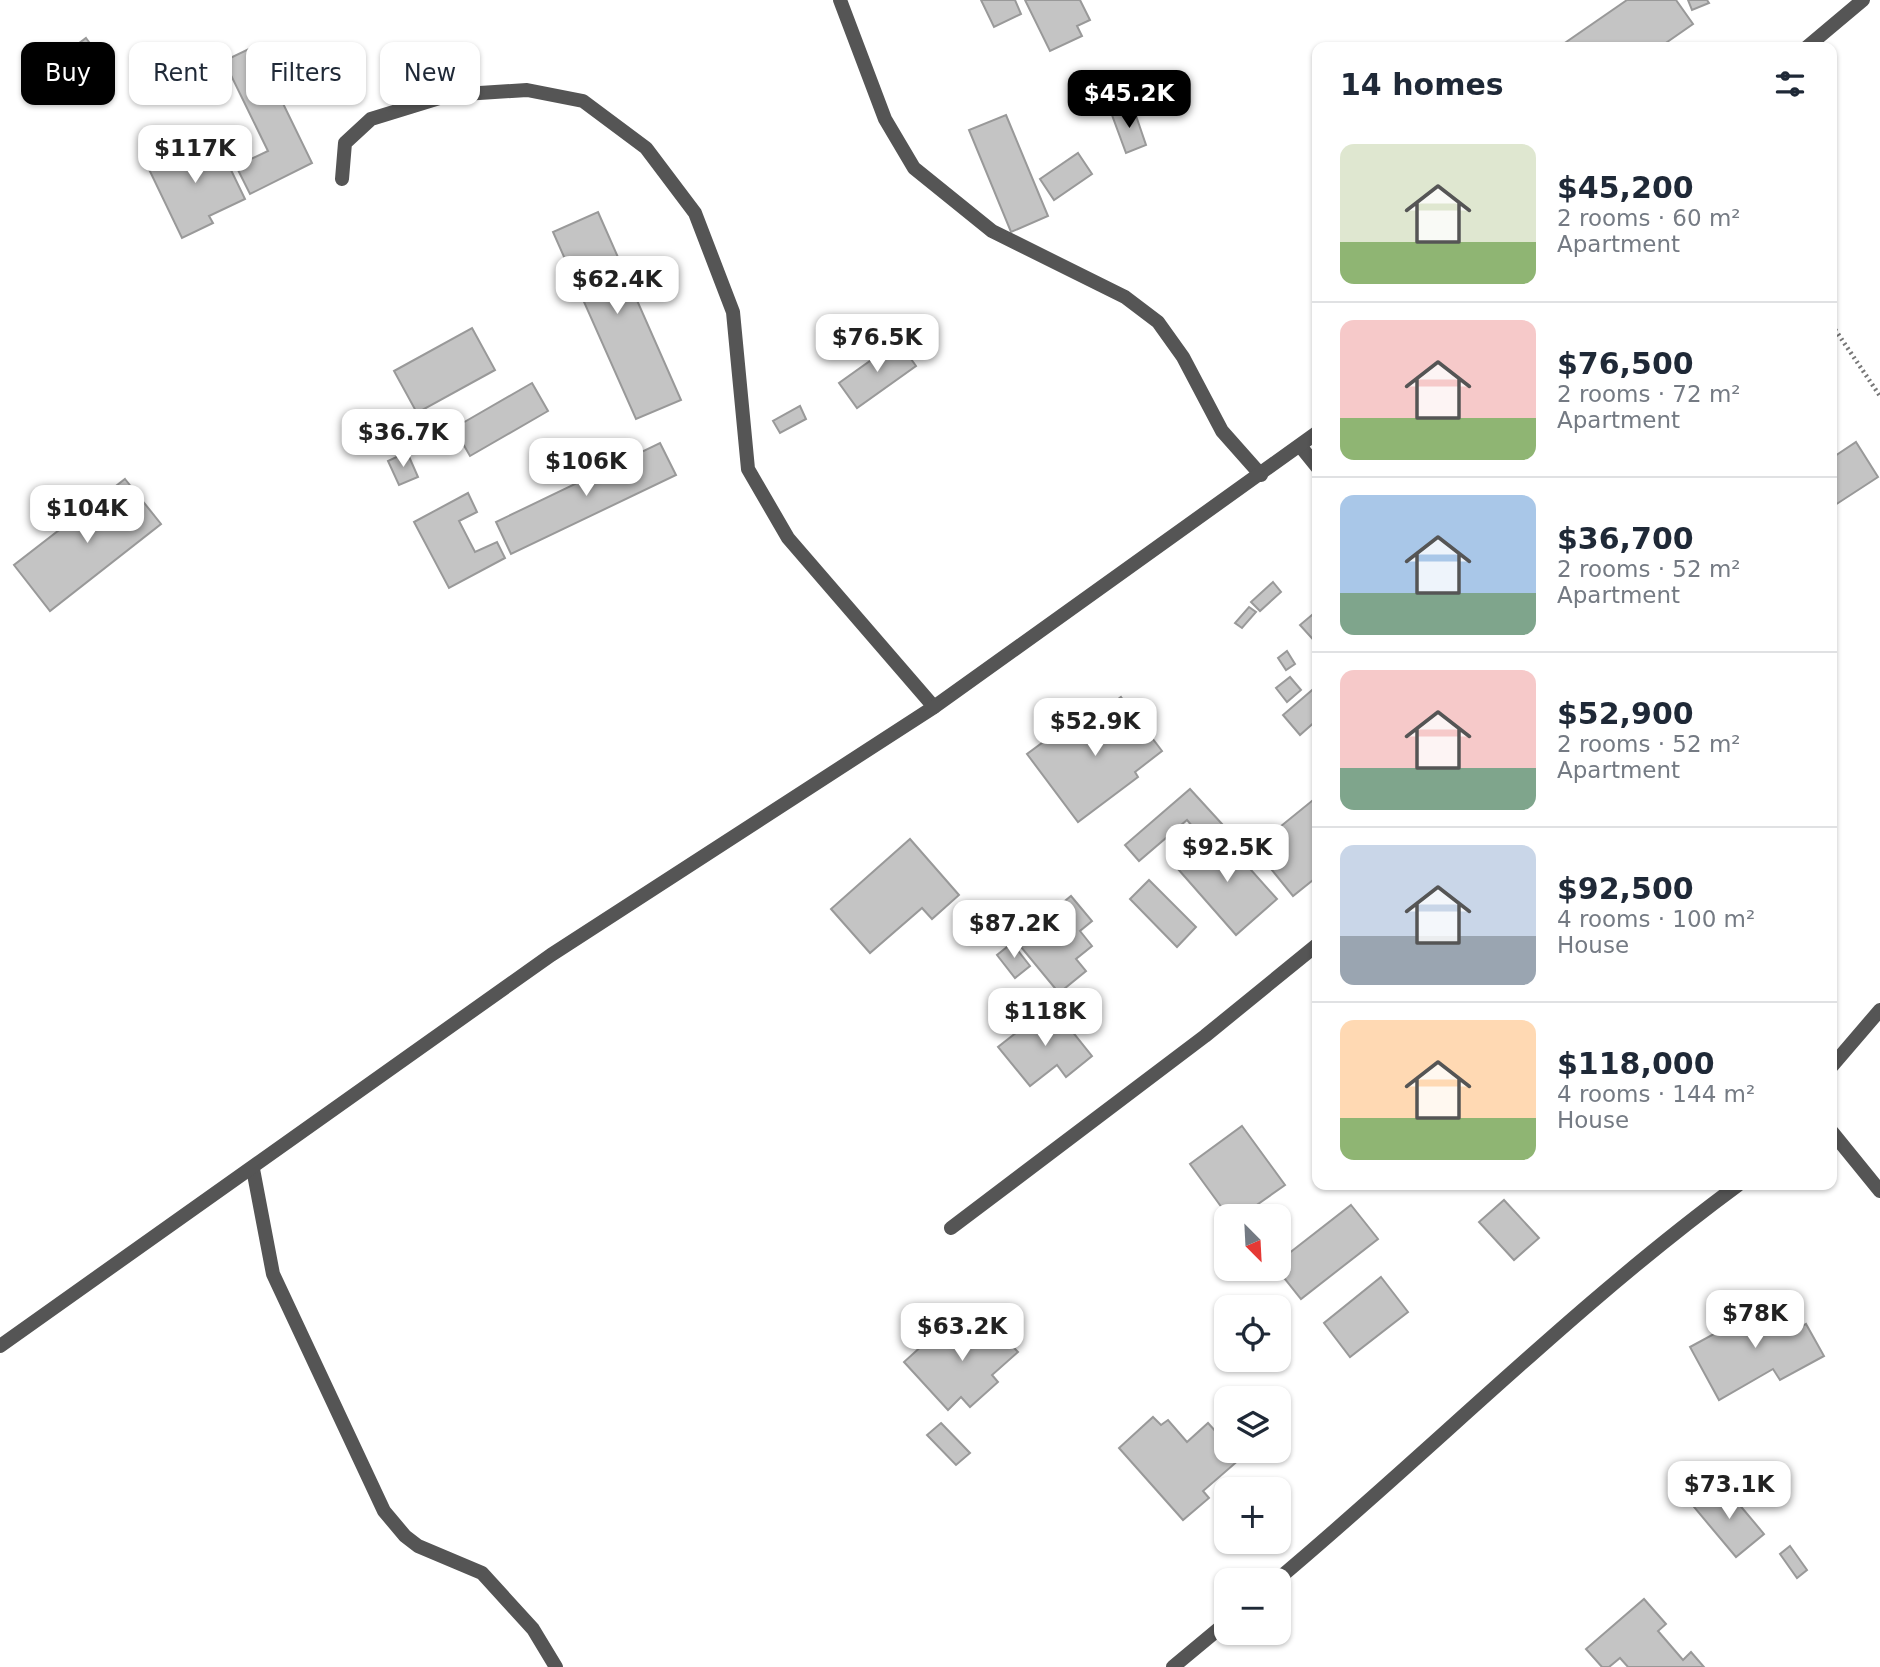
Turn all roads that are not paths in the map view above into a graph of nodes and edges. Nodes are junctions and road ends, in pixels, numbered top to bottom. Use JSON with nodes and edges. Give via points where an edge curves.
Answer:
{"nodes":[{"id":1,"x":840,"y":0,"type":"edge"},
{"id":2,"x":1863,"y":0,"type":"edge"},
{"id":3,"x":1813,"y":42,"type":"edge"},
{"id":4,"x":342,"y":179,"type":"dead end"},
{"id":5,"x":1312,"y":437,"type":"edge"},
{"id":6,"x":1301,"y":446,"type":"junction"},
{"id":7,"x":1312,"y":460,"type":"edge"},
{"id":8,"x":1261,"y":475,"type":"junction"},
{"id":9,"x":934,"y":707,"type":"junction"},
{"id":10,"x":1312,"y":949,"type":"edge"},
{"id":11,"x":1880,"y":1010,"type":"edge"},
{"id":12,"x":1837,"y":1060,"type":"edge"},
{"id":13,"x":1837,"y":1138,"type":"edge"},
{"id":14,"x":253,"y":1169,"type":"junction"},
{"id":15,"x":1731,"y":1190,"type":"edge"},
{"id":16,"x":1880,"y":1191,"type":"edge"},
{"id":17,"x":951,"y":1228,"type":"dead end"},
{"id":18,"x":0,"y":1346,"type":"edge"},
{"id":19,"x":1291,"y":1568,"type":"edge"},
{"id":20,"x":1214,"y":1633,"type":"edge"},
{"id":21,"x":556,"y":1667,"type":"edge"},
{"id":22,"x":1174,"y":1667,"type":"edge"}],
"edges":[{"from":1,"to":8,"type":"street","via":[[885,118],[914,168],[992,231],[1125,297],[1158,322],[1183,357],[1222,431]]},
{"from":2,"to":3,"type":"street"},
{"from":4,"to":9,"type":"street","via":[[345,143],[371,119],[449,95],[527,90],[583,101],[646,148],[695,213],[733,312],[748,469],[788,538]]},
{"from":5,"to":6,"type":"street"},
{"from":6,"to":7,"type":"street"},
{"from":6,"to":8,"type":"street"},
{"from":8,"to":9,"type":"street"},
{"from":9,"to":14,"type":"street","via":[[551,955]]},
{"from":10,"to":17,"type":"street"},
{"from":11,"to":12,"type":"street"},
{"from":13,"to":16,"type":"street"},
{"from":14,"to":18,"type":"street"},
{"from":14,"to":21,"type":"street","via":[[273,1274],[384,1511],[418,1546],[482,1573],[533,1629]]},
{"from":15,"to":19,"type":"street","via":[[1580,1310]]},
{"from":20,"to":22,"type":"street"}]}
